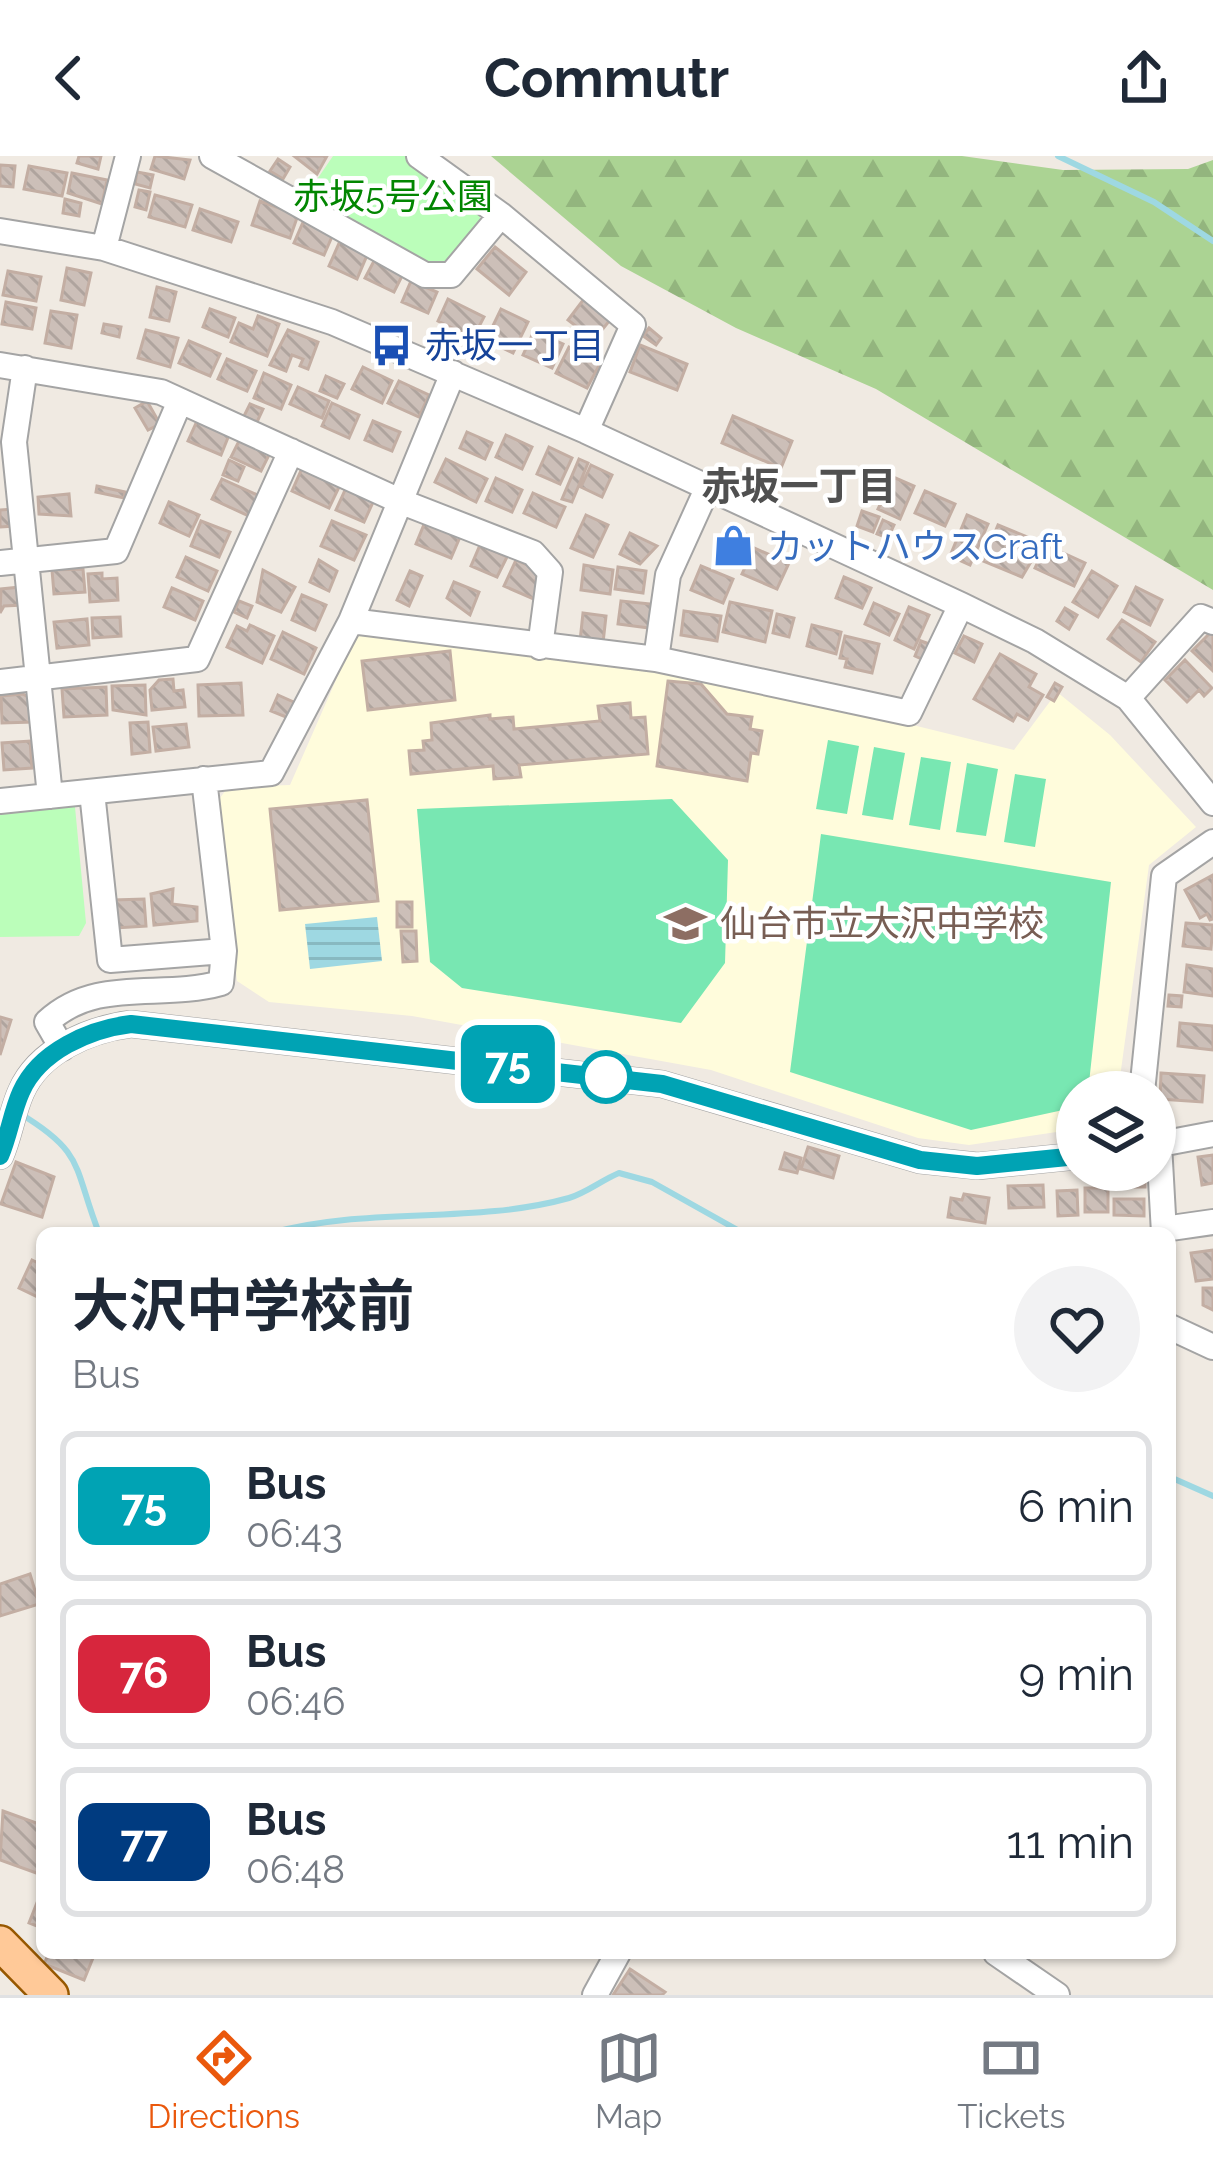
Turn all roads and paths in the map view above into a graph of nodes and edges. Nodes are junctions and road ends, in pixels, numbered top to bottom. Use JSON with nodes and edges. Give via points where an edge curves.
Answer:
{"nodes":[{"id":1,"x":128,"y":156,"type":"edge"},
{"id":2,"x":212,"y":156,"type":"edge"},
{"id":3,"x":419,"y":156,"type":"edge"},
{"id":4,"x":501,"y":215,"type":"junction"},
{"id":5,"x":0,"y":231,"type":"edge"},
{"id":6,"x":104,"y":248,"type":"junction"},
{"id":7,"x":12,"y":366,"type":"edge"},
{"id":8,"x":453,"y":373,"type":"junction"},
{"id":9,"x":180,"y":401,"type":"junction"},
{"id":10,"x":586,"y":431,"type":"junction"},
{"id":11,"x":7,"y":443,"type":"edge"},
{"id":12,"x":291,"y":451,"type":"junction"},
{"id":13,"x":707,"y":489,"type":"junction"},
{"id":14,"x":402,"y":502,"type":"junction"},
{"id":15,"x":28,"y":560,"type":"junction"},
{"id":16,"x":0,"y":563,"type":"edge"},
{"id":17,"x":961,"y":605,"type":"junction"},
{"id":18,"x":351,"y":621,"type":"junction"},
{"id":19,"x":1213,"y":622,"type":"edge"},
{"id":20,"x":541,"y":647,"type":"junction"},
{"id":21,"x":656,"y":659,"type":"junction"},
{"id":22,"x":38,"y":678,"type":"junction"},
{"id":23,"x":0,"y":682,"type":"edge"},
{"id":24,"x":1128,"y":698,"type":"junction"},
{"id":25,"x":205,"y":779,"type":"junction"},
{"id":26,"x":92,"y":792,"type":"junction"},
{"id":27,"x":50,"y":796,"type":"junction"},
{"id":28,"x":0,"y":801,"type":"edge"},
{"id":29,"x":1213,"y":803,"type":"edge"},
{"id":30,"x":1213,"y":842,"type":"edge"},
{"id":31,"x":224,"y":951,"type":"junction"},
{"id":32,"x":62,"y":1048,"type":"junction"},
{"id":33,"x":1144,"y":1071,"type":"edge"},
{"id":34,"x":1213,"y":1134,"type":"edge"},
{"id":35,"x":1176,"y":1141,"type":"edge"},
{"id":36,"x":0,"y":1156,"type":"edge"},
{"id":37,"x":1056,"y":1158,"type":"edge"},
{"id":38,"x":1161,"y":1191,"type":"edge"},
{"id":39,"x":1213,"y":1222,"type":"edge"},
{"id":40,"x":1164,"y":1227,"type":"edge"},
{"id":41,"x":1176,"y":1229,"type":"edge"},
{"id":42,"x":1176,"y":1330,"type":"edge"},
{"id":43,"x":1213,"y":1347,"type":"edge"},
{"id":44,"x":0,"y":1943,"type":"edge"},
{"id":45,"x":614,"y":1959,"type":"edge"},
{"id":46,"x":1005,"y":1959,"type":"edge"},
{"id":47,"x":51,"y":1995,"type":"edge"},
{"id":48,"x":595,"y":1995,"type":"edge"},
{"id":49,"x":1057,"y":1995,"type":"edge"}],
"edges":[{"from":1,"to":6,"type":"street"},
{"from":2,"to":4,"type":"street","via":[[425,275],[452,275]]},
{"from":3,"to":4,"type":"street"},
{"from":4,"to":10,"type":"street","via":[[633,325]]},
{"from":5,"to":6,"type":"street"},
{"from":6,"to":8,"type":"street","via":[[332,322]]},
{"from":7,"to":9,"type":"street"},
{"from":7,"to":11,"type":"street"},
{"from":8,"to":10,"type":"street"},
{"from":8,"to":14,"type":"street"},
{"from":9,"to":12,"type":"street"},
{"from":9,"to":15,"type":"street","via":[[116,551]]},
{"from":10,"to":13,"type":"street"},
{"from":11,"to":15,"type":"street"},
{"from":12,"to":14,"type":"street"},
{"from":12,"to":22,"type":"street","via":[[197,659]]},
{"from":13,"to":17,"type":"street"},
{"from":13,"to":21,"type":"street","via":[[668,575]]},
{"from":14,"to":18,"type":"street"},
{"from":14,"to":20,"type":"street","via":[[544,561],[550,572]]},
{"from":15,"to":16,"type":"street"},
{"from":15,"to":22,"type":"street"},
{"from":17,"to":21,"type":"street","via":[[909,713]]},
{"from":17,"to":24,"type":"street"},
{"from":18,"to":20,"type":"street"},
{"from":18,"to":25,"type":"street","via":[[280,764],[271,773]]},
{"from":19,"to":24,"type":"street","via":[[1201,616]]},
{"from":20,"to":21,"type":"street"},
{"from":22,"to":23,"type":"street"},
{"from":22,"to":27,"type":"street"},
{"from":24,"to":29,"type":"street"},
{"from":25,"to":26,"type":"street"},
{"from":25,"to":31,"type":"street"},
{"from":26,"to":27,"type":"street"},
{"from":26,"to":31,"type":"street","via":[[110,960]]},
{"from":27,"to":28,"type":"street"},
{"from":30,"to":33,"type":"street","via":[[1164,876]]},
{"from":31,"to":32,"type":"street","via":[[220,983],[68,1002],[47,1022]]},
{"from":32,"to":36,"type":"street","via":[[20,1093]]},
{"from":32,"to":37,"type":"street","via":[[94,1029],[131,1024],[258,1034],[662,1084],[920,1160],[977,1166]]},
{"from":34,"to":35,"type":"street"},
{"from":38,"to":40,"type":"street"},
{"from":39,"to":41,"type":"street"},
{"from":42,"to":43,"type":"street"},
{"from":44,"to":47,"type":"main road"},
{"from":45,"to":48,"type":"street"},
{"from":46,"to":49,"type":"street"}]}
